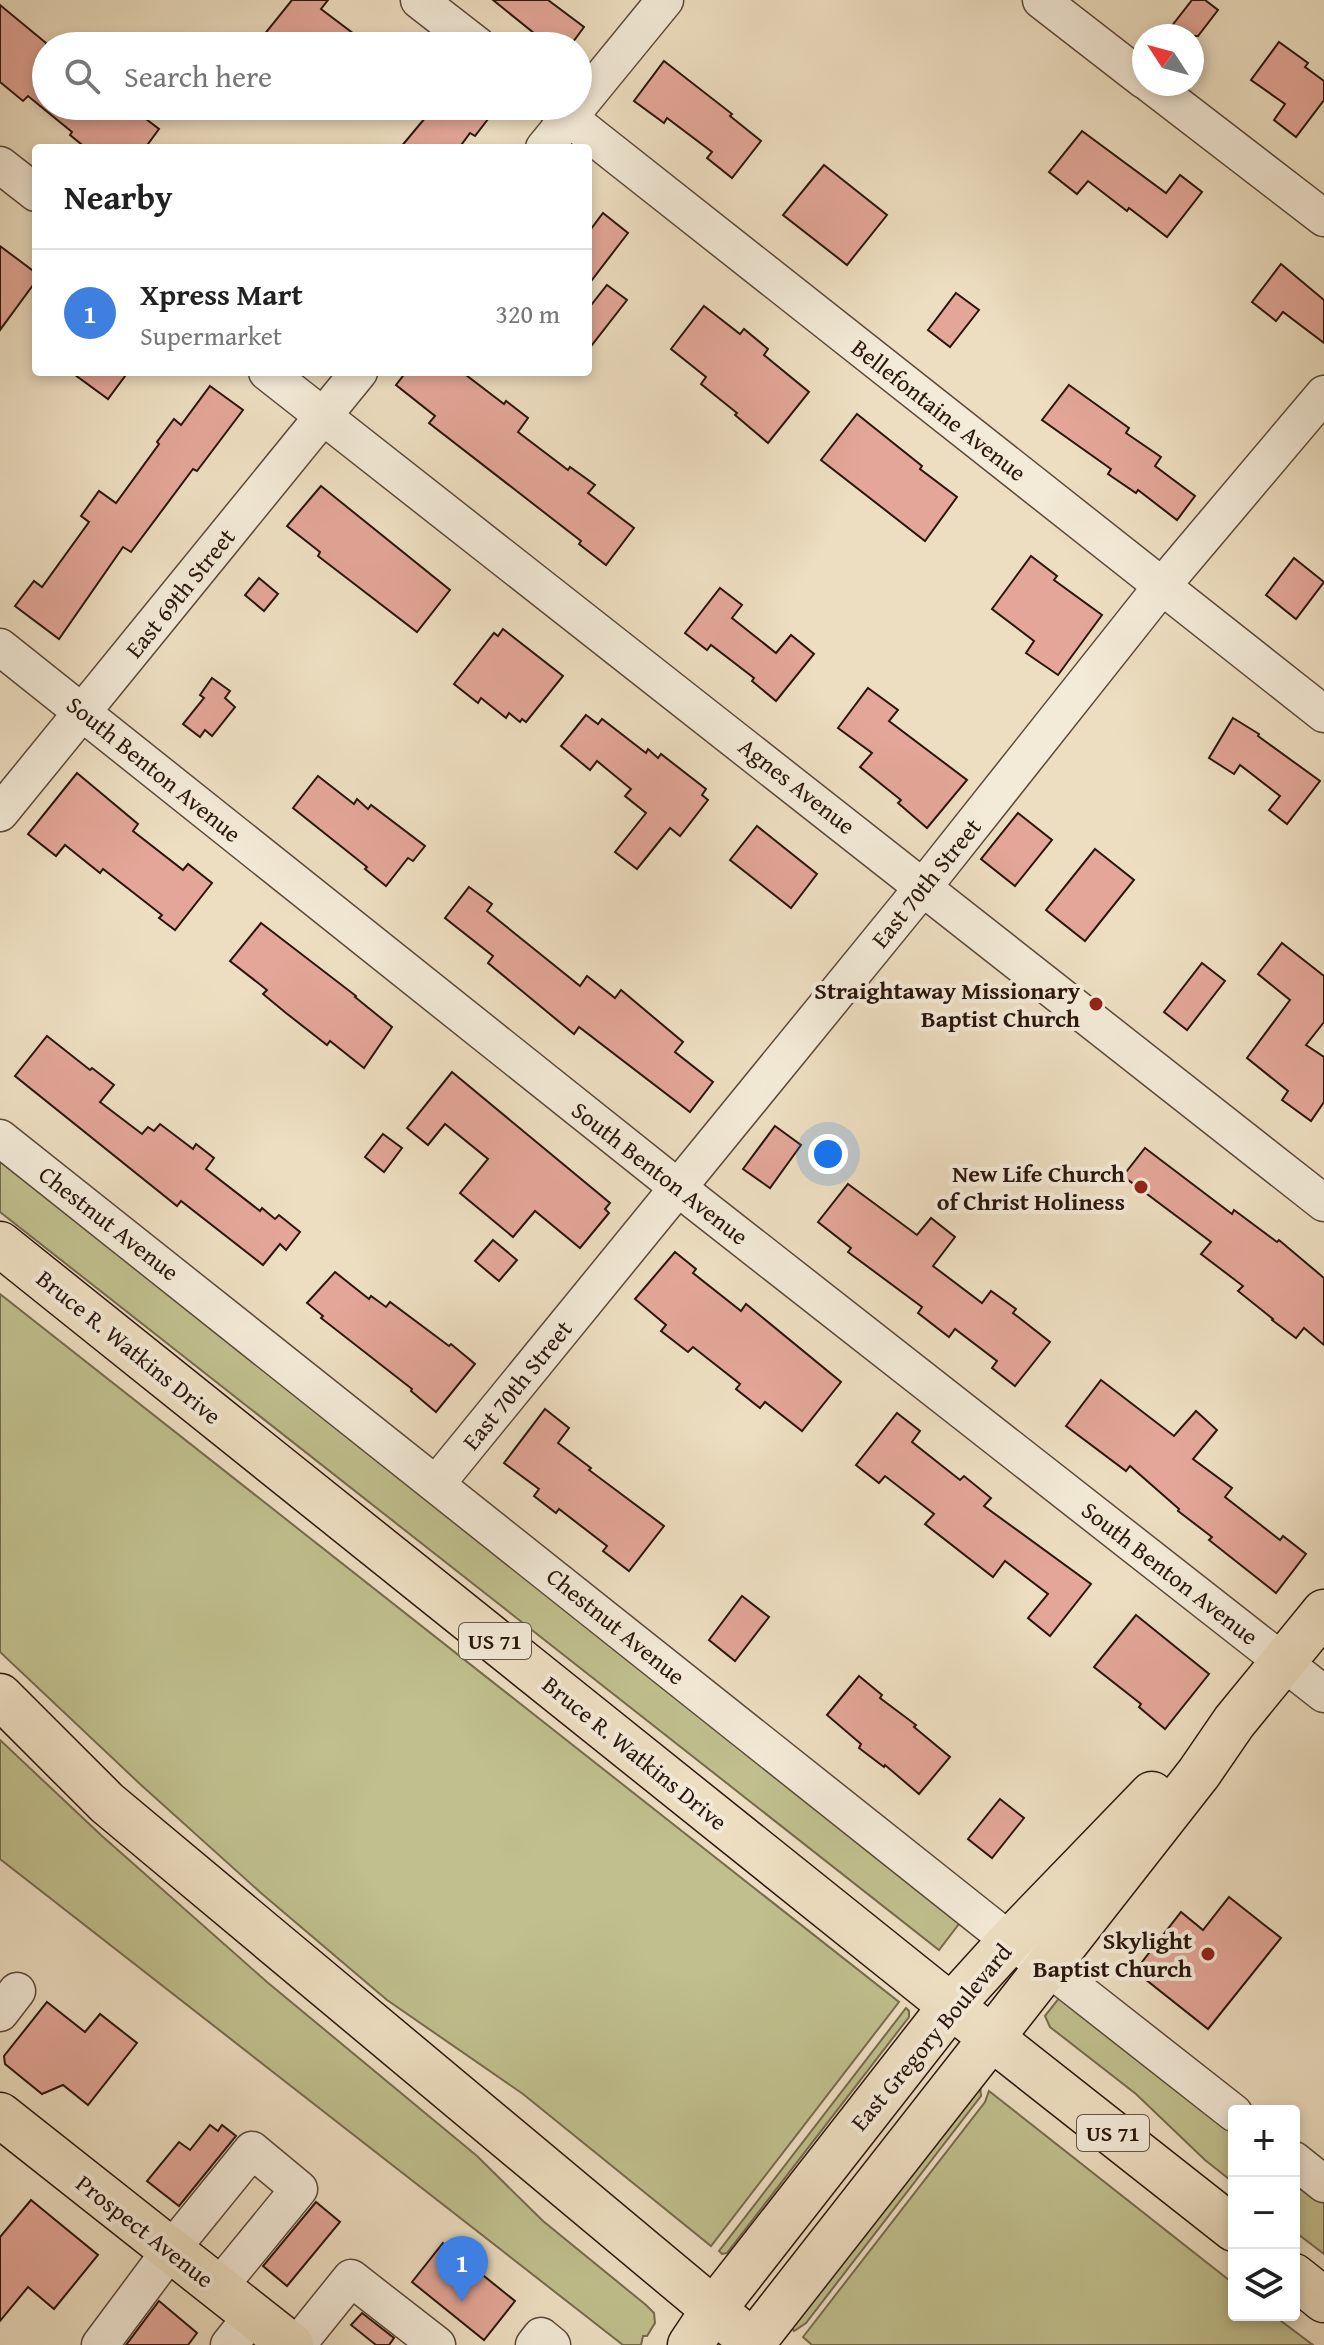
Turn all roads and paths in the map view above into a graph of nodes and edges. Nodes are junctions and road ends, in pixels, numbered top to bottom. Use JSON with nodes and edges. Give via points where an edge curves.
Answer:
{"nodes":[{"id":1,"x":419,"y":0,"type":"edge"},
{"id":2,"x":665,"y":0,"type":"edge"},
{"id":3,"x":1041,"y":0,"type":"edge"},
{"id":4,"x":460,"y":32,"type":"edge"},
{"id":5,"x":1132,"y":71,"type":"edge"},
{"id":6,"x":592,"y":79,"type":"edge"},
{"id":7,"x":1166,"y":96,"type":"edge"},
{"id":8,"x":558,"y":120,"type":"edge"},
{"id":9,"x":572,"y":120,"type":"edge"},
{"id":10,"x":546,"y":144,"type":"edge"},
{"id":11,"x":0,"y":165,"type":"edge"},
{"id":12,"x":32,"y":190,"type":"edge"},
{"id":13,"x":1324,"y":218,"type":"edge"},
{"id":14,"x":272,"y":376,"type":"edge"},
{"id":15,"x":356,"y":376,"type":"edge"},
{"id":16,"x":1324,"y":394,"type":"edge"},
{"id":17,"x":323,"y":415,"type":"junction"},
{"id":18,"x":1162,"y":586,"type":"junction"},
{"id":19,"x":0,"y":647,"type":"edge"},
{"id":20,"x":83,"y":712,"type":"junction"},
{"id":21,"x":1324,"y":714,"type":"edge"},
{"id":22,"x":0,"y":813,"type":"edge"},
{"id":23,"x":924,"y":886,"type":"junction"},
{"id":24,"x":0,"y":1138,"type":"edge"},
{"id":25,"x":678,"y":1187,"type":"junction"},
{"id":26,"x":1324,"y":1203,"type":"edge"},
{"id":27,"x":0,"y":1244,"type":"edge"},
{"id":28,"x":437,"y":1483,"type":"junction"},
{"id":29,"x":1324,"y":1612,"type":"edge"},
{"id":30,"x":1283,"y":1662,"type":"junction"},
{"id":31,"x":1324,"y":1694,"type":"edge"},
{"id":32,"x":0,"y":1696,"type":"edge"},
{"id":33,"x":1234,"y":1722,"type":"junction"},
{"id":34,"x":1010,"y":1941,"type":"junction"},
{"id":35,"x":1048,"y":1967,"type":"junction"},
{"id":36,"x":951,"y":2006,"type":"junction"},
{"id":37,"x":992,"y":2037,"type":"junction"},
{"id":38,"x":1228,"y":2108,"type":"edge"},
{"id":39,"x":0,"y":2115,"type":"edge"},
{"id":40,"x":1300,"y":2165,"type":"edge"},
{"id":41,"x":1324,"y":2184,"type":"edge"},
{"id":42,"x":1228,"y":2224,"type":"edge"},
{"id":43,"x":170,"y":2251,"type":"junction"},
{"id":44,"x":1300,"y":2281,"type":"edge"},
{"id":45,"x":218,"y":2288,"type":"junction"},
{"id":46,"x":1324,"y":2300,"type":"edge"},
{"id":47,"x":714,"y":2309,"type":"junction"},
{"id":48,"x":241,"y":2330,"type":"edge"},
{"id":49,"x":754,"y":2344,"type":"edge"},
{"id":50,"x":100,"y":2345,"type":"edge"},
{"id":51,"x":294,"y":2345,"type":"edge"},
{"id":52,"x":437,"y":2345,"type":"edge"},
{"id":53,"x":534,"y":2345,"type":"edge"},
{"id":54,"x":552,"y":2345,"type":"edge"},
{"id":55,"x":690,"y":2345,"type":"edge"}],
"edges":[{"from":1,"to":4,"type":"street"},
{"from":2,"to":6,"type":"street"},
{"from":3,"to":5,"type":"street"},
{"from":7,"to":13,"type":"street"},
{"from":8,"to":10,"type":"street"},
{"from":9,"to":18,"type":"street","name":"Bellefontaine Avenue"},
{"from":11,"to":12,"type":"street"},
{"from":14,"to":17,"type":"street","name":"Agnes Avenue"},
{"from":15,"to":17,"type":"street","name":"East 69th Street"},
{"from":16,"to":18,"type":"street","name":"East 70th Street"},
{"from":17,"to":20,"type":"street","name":"East 69th Street"},
{"from":17,"to":23,"type":"street","name":"Agnes Avenue"},
{"from":18,"to":21,"type":"street","name":"Bellefontaine Avenue"},
{"from":18,"to":23,"type":"street","name":"East 70th Street"},
{"from":19,"to":20,"type":"street","name":"South Benton Avenue"},
{"from":20,"to":22,"type":"street","name":"East 69th Street"},
{"from":20,"to":25,"type":"street","name":"South Benton Avenue"},
{"from":23,"to":25,"type":"street","name":"East 70th Street"},
{"from":23,"to":26,"type":"street","name":"Agnes Avenue"},
{"from":24,"to":28,"type":"street","name":"Chestnut Avenue"},
{"from":25,"to":28,"type":"street","name":"East 70th Street"},
{"from":25,"to":30,"type":"street","name":"South Benton Avenue"},
{"from":27,"to":36,"type":"main road","name":"Bruce R. Watkins Drive","number":"US 71"},
{"from":28,"to":34,"type":"street","name":"Chestnut Avenue"},
{"from":29,"to":30,"type":"main road","name":"East Gregory Boulevard"},
{"from":30,"to":31,"type":"street","name":"South Benton Avenue"},
{"from":30,"to":33,"type":"main road","name":"East Gregory Boulevard"},
{"from":32,"to":47,"type":"main road","via":[[107,1803]]},
{"from":33,"to":34,"type":"main road","name":"East Gregory Boulevard","via":[[1188,1757]]},
{"from":33,"to":35,"type":"main road","name":"East Gregory Boulevard"},
{"from":34,"to":35,"type":"street","name":"Chestnut Avenue"},
{"from":34,"to":36,"type":"main road","name":"East Gregory Boulevard"},
{"from":35,"to":37,"type":"main road","name":"East Gregory Boulevard"},
{"from":35,"to":38,"type":"street","name":"Chestnut Avenue"},
{"from":36,"to":37,"type":"main road","name":"Bruce R. Watkins Drive","number":"US 71"},
{"from":36,"to":47,"type":"main road","name":"East Gregory Boulevard"},
{"from":37,"to":42,"type":"main road","name":"Bruce R. Watkins Drive","number":"US 71"},
{"from":37,"to":49,"type":"main road","name":"East Gregory Boulevard"},
{"from":39,"to":43,"type":"main road","name":"Prospect Avenue"},
{"from":40,"to":41,"type":"street"},
{"from":43,"to":45,"type":"main road","name":"Prospect Avenue"},
{"from":43,"to":45,"type":"street","via":[[252,2150],[299,2189]]},
{"from":43,"to":50,"type":"street"},
{"from":44,"to":46,"type":"main road"},
{"from":45,"to":48,"type":"main road","name":"Prospect Avenue"},
{"from":47,"to":49,"type":"main road"},
{"from":47,"to":55,"type":"main road","name":"East Gregory Boulevard"},
{"from":48,"to":51,"type":"main road","name":"Prospect Avenue"},
{"from":51,"to":52,"type":"street","via":[[351,2278]]},
{"from":53,"to":54,"type":"street","via":[[541,2336]]}]}
